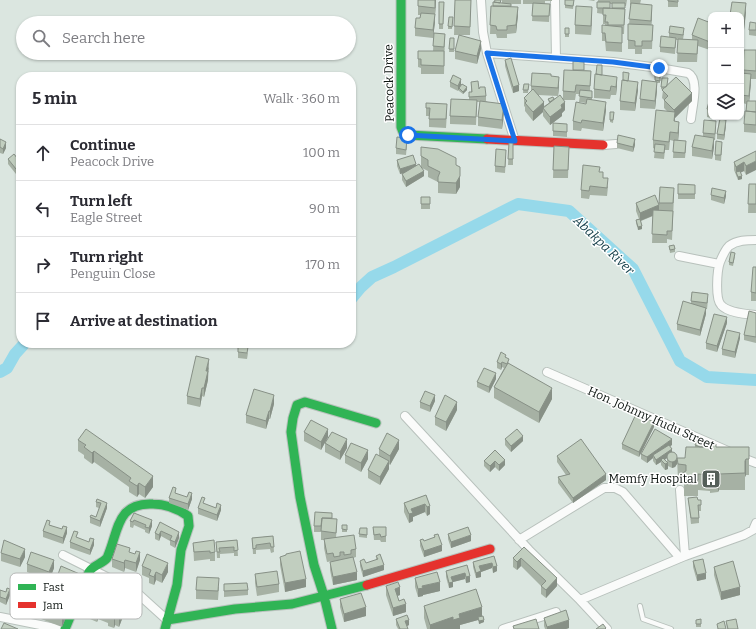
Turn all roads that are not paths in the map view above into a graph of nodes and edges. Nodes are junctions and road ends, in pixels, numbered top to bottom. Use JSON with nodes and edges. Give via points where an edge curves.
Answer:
{"nodes":[{"id":1,"x":401,"y":0,"type":"edge"},
{"id":2,"x":481,"y":0,"type":"edge"},
{"id":3,"x":555,"y":0,"type":"edge"},
{"id":4,"x":487,"y":53,"type":"junction"},
{"id":5,"x":556,"y":58,"type":"junction"},
{"id":6,"x":691,"y":119,"type":"dead end"},
{"id":7,"x":515,"y":141,"type":"junction"},
{"id":8,"x":616,"y":144,"type":"edge"},
{"id":9,"x":603,"y":146,"type":"joint"},
{"id":10,"x":756,"y":240,"type":"edge"},
{"id":11,"x":679,"y":256,"type":"dead end"},
{"id":12,"x":719,"y":264,"type":"junction"},
{"id":13,"x":756,"y":315,"type":"edge"},
{"id":14,"x":547,"y":372,"type":"dead end"},
{"id":15,"x":405,"y":416,"type":"dead end"},
{"id":16,"x":376,"y":423,"type":"dead end"},
{"id":17,"x":756,"y":463,"type":"edge"},
{"id":18,"x":680,"y":490,"type":"dead end"},
{"id":19,"x":756,"y":523,"type":"edge"},
{"id":20,"x":519,"y":540,"type":"junction"},
{"id":21,"x":490,"y":549,"type":"dead end"},
{"id":22,"x":63,"y":555,"type":"dead end"},
{"id":23,"x":683,"y":557,"type":"junction"},
{"id":24,"x":91,"y":568,"type":"junction"},
{"id":25,"x":89,"y":573,"type":"edge"},
{"id":26,"x":101,"y":573,"type":"edge"},
{"id":27,"x":324,"y":596,"type":"junction"},
{"id":28,"x":142,"y":599,"type":"edge"},
{"id":29,"x":580,"y":600,"type":"junction"},
{"id":30,"x":640,"y":606,"type":"dead end"},
{"id":31,"x":556,"y":612,"type":"edge"},
{"id":32,"x":0,"y":617,"type":"edge"},
{"id":33,"x":69,"y":619,"type":"edge"},
{"id":34,"x":166,"y":625,"type":"edge"},
{"id":35,"x":60,"y":629,"type":"edge"},
{"id":36,"x":65,"y":629,"type":"edge"},
{"id":37,"x":332,"y":629,"type":"edge"},
{"id":38,"x":503,"y":629,"type":"edge"},
{"id":39,"x":607,"y":629,"type":"edge"},
{"id":40,"x":671,"y":629,"type":"edge"}],
"edges":[{"from":1,"to":7,"type":"street","name":"Peacock Drive","via":[[401,127],[404,132],[408,135]]},
{"from":2,"to":4,"type":"street"},
{"from":3,"to":5,"type":"street"},
{"from":4,"to":5,"type":"street"},
{"from":4,"to":7,"type":"street"},
{"from":5,"to":6,"type":"street","via":[[613,62],[688,73],[694,80]]},
{"from":7,"to":9,"type":"street","name":"Peacock Drive"},
{"from":8,"to":9,"type":"street"},
{"from":10,"to":12,"type":"street","via":[[740,241],[729,246]]},
{"from":11,"to":12,"type":"street"},
{"from":12,"to":13,"type":"street","via":[[717,296],[720,304],[727,310]]},
{"from":14,"to":17,"type":"street","name":"Hon. Johnny Ifudu Street"},
{"from":15,"to":20,"type":"street"},
{"from":16,"to":27,"type":"street","via":[[305,402],[298,405],[293,418],[291,432],[300,497],[314,564]]},
{"from":18,"to":23,"type":"street"},
{"from":19,"to":23,"type":"street","via":[[753,530],[744,535]]},
{"from":20,"to":23,"type":"street","via":[[604,488],[615,488],[623,492]]},
{"from":20,"to":29,"type":"street"},
{"from":21,"to":27,"type":"street"},
{"from":22,"to":24,"type":"street"},
{"from":23,"to":29,"type":"street"},
{"from":24,"to":25,"type":"street"},
{"from":24,"to":26,"type":"street"},
{"from":24,"to":34,"type":"street","via":[[106,560],[121,518],[130,507],[149,503],[184,512],[188,516],[189,526],[181,550],[177,585]]},
{"from":27,"to":34,"type":"street","via":[[292,604],[234,609]]},
{"from":27,"to":37,"type":"street"},
{"from":28,"to":34,"type":"street"},
{"from":29,"to":39,"type":"street"},
{"from":30,"to":40,"type":"lane","via":[[643,619]]},
{"from":31,"to":38,"type":"street"},
{"from":32,"to":35,"type":"street"},
{"from":33,"to":36,"type":"street"}]}
